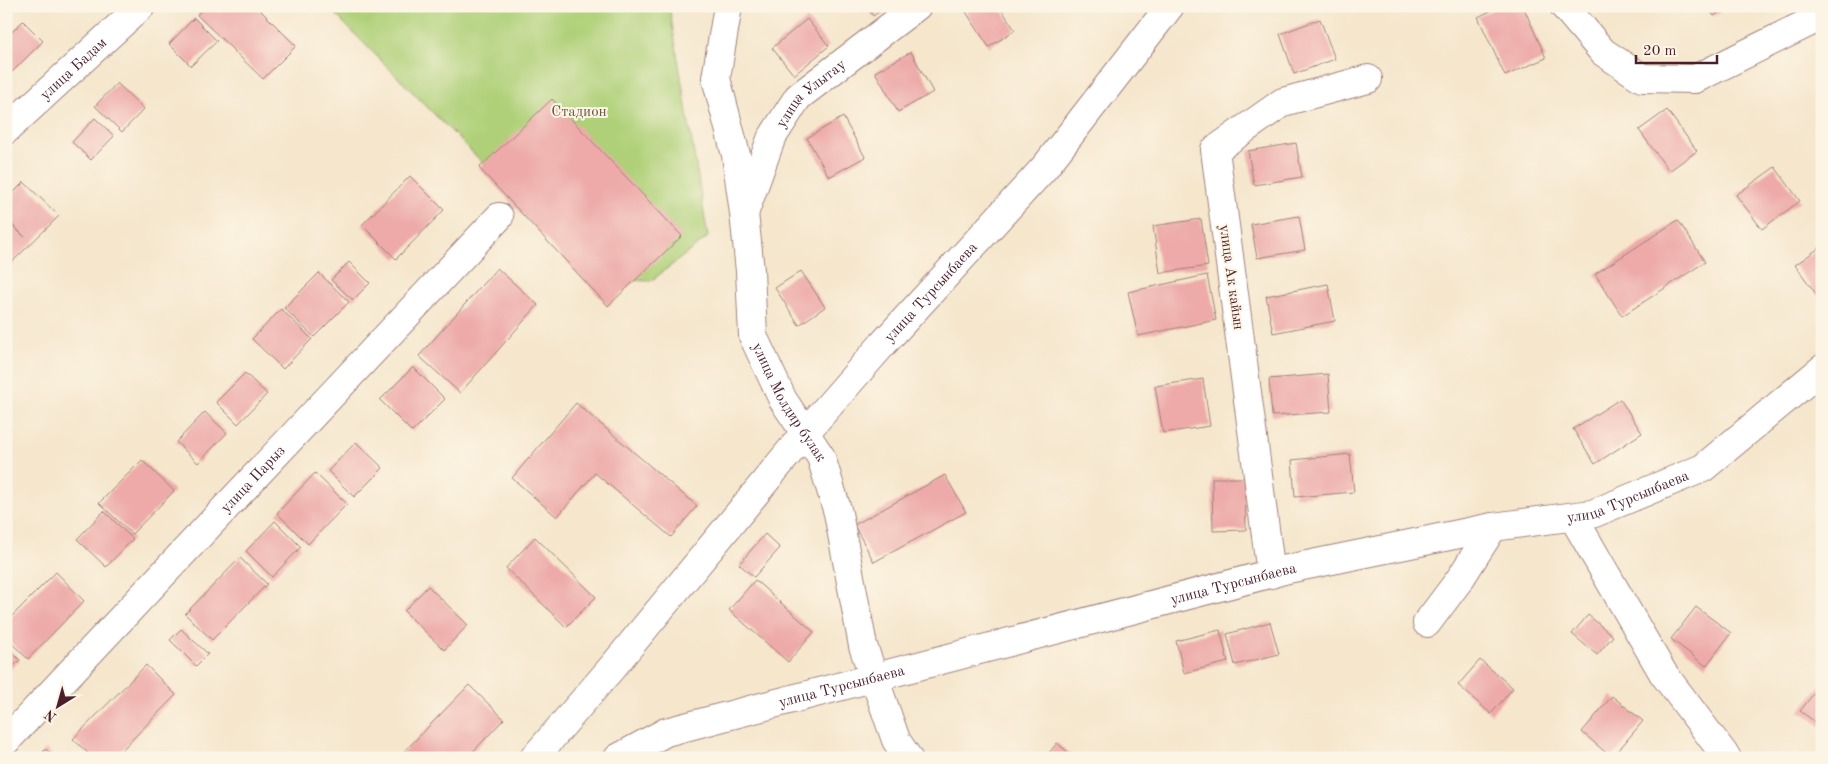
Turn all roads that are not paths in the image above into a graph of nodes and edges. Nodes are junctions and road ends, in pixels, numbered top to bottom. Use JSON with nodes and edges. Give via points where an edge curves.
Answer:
{"nodes":[{"id":1,"x":141,"y":6,"type":"edge"},
{"id":2,"x":728,"y":6,"type":"edge"},
{"id":3,"x":917,"y":6,"type":"edge"},
{"id":4,"x":1170,"y":6,"type":"edge"},
{"id":5,"x":1564,"y":6,"type":"edge"},
{"id":6,"x":1822,"y":16,"type":"edge"},
{"id":7,"x":1368,"y":79,"type":"dead end"},
{"id":8,"x":6,"y":130,"type":"edge"},
{"id":9,"x":744,"y":213,"type":"junction"},
{"id":10,"x":499,"y":216,"type":"dead end"},
{"id":11,"x":1822,"y":369,"type":"edge"},
{"id":12,"x":805,"y":433,"type":"junction"},
{"id":13,"x":1573,"y":517,"type":"junction"},
{"id":14,"x":1492,"y":527,"type":"junction"},
{"id":15,"x":1271,"y":574,"type":"junction"},
{"id":16,"x":1427,"y":623,"type":"dead end"},
{"id":17,"x":873,"y":678,"type":"junction"},
{"id":18,"x":6,"y":741,"type":"edge"},
{"id":19,"x":534,"y":758,"type":"edge"},
{"id":20,"x":618,"y":758,"type":"edge"},
{"id":21,"x":908,"y":758,"type":"edge"},
{"id":22,"x":1727,"y":758,"type":"edge"}],
"edges":[{"from":1,"to":8,"type":"street","name":"улица Бадам"},
{"from":2,"to":9,"type":"street","name":"улица Молдир булак","via":[[716,78],[736,155]]},
{"from":3,"to":9,"type":"street","name":"улица Улытау","via":[[798,97],[771,139]]},
{"from":4,"to":12,"type":"street","name":"улица Турсынбаева","via":[[1046,167]]},
{"from":5,"to":6,"type":"street","via":[[1603,52],[1642,78],[1694,79]]},
{"from":7,"to":15,"type":"street","name":"улица Ак кайын","via":[[1283,102],[1216,150]]},
{"from":9,"to":12,"type":"street","name":"улица Молдир булак","via":[[753,336],[783,400]]},
{"from":10,"to":18,"type":"street","name":"улица Парыз"},
{"from":11,"to":13,"type":"street","name":"улица Турсынбаева","via":[[1703,468],[1592,514]]},
{"from":12,"to":17,"type":"street","name":"улица Молдир булак","via":[[822,457],[838,513],[863,646]]},
{"from":12,"to":19,"type":"street","name":"улица Турсынбаева"},
{"from":13,"to":14,"type":"street","name":"улица Турсынбаева"},
{"from":13,"to":22,"type":"street","via":[[1663,673]]},
{"from":14,"to":15,"type":"street","name":"улица Турсынбаева"},
{"from":14,"to":16,"type":"street","via":[[1460,579]]},
{"from":15,"to":17,"type":"street","name":"улица Турсынбаева"},
{"from":17,"to":20,"type":"street","name":"улица Турсынбаева","via":[[666,732]]},
{"from":17,"to":21,"type":"street","name":"улица Молдир булак","via":[[896,740]]}]}
